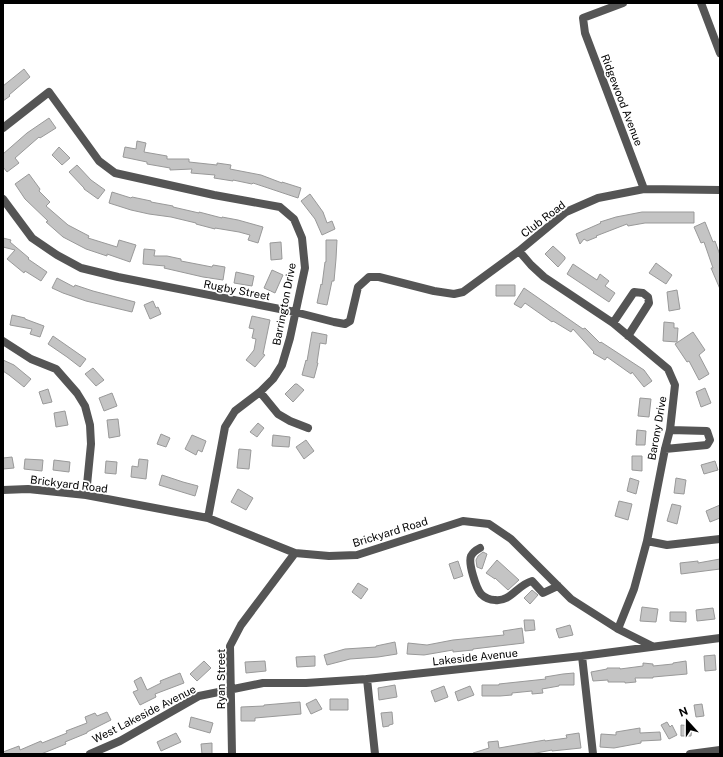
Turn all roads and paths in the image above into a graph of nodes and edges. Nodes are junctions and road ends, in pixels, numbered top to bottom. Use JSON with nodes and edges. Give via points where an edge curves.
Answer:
{"nodes":[{"id":1,"x":623,"y":3,"type":"edge"},
{"id":2,"x":701,"y":3,"type":"edge"},
{"id":3,"x":720,"y":53,"type":"edge"},
{"id":4,"x":3,"y":128,"type":"edge"},
{"id":5,"x":644,"y":189,"type":"junction"},
{"id":6,"x":720,"y":190,"type":"edge"},
{"id":7,"x":3,"y":198,"type":"edge"},
{"id":8,"x":519,"y":251,"type":"junction"},
{"id":9,"x":462,"y":292,"type":"joint"},
{"id":10,"x":295,"y":312,"type":"junction"},
{"id":11,"x":613,"y":323,"type":"junction"},
{"id":12,"x":628,"y":336,"type":"junction"},
{"id":13,"x":3,"y":341,"type":"edge"},
{"id":14,"x":260,"y":392,"type":"junction"},
{"id":15,"x":308,"y":428,"type":"dead end"},
{"id":16,"x":670,"y":430,"type":"junction"},
{"id":17,"x":665,"y":449,"type":"junction"},
{"id":18,"x":3,"y":490,"type":"edge"},
{"id":19,"x":86,"y":495,"type":"junction"},
{"id":20,"x":208,"y":518,"type":"junction"},
{"id":21,"x":720,"y":539,"type":"edge"},
{"id":22,"x":647,"y":541,"type":"junction"},
{"id":23,"x":480,"y":548,"type":"dead end"},
{"id":24,"x":295,"y":552,"type":"junction"},
{"id":25,"x":558,"y":586,"type":"junction"},
{"id":26,"x":618,"y":629,"type":"junction"},
{"id":27,"x":720,"y":638,"type":"edge"},
{"id":28,"x":652,"y":646,"type":"junction"},
{"id":29,"x":582,"y":656,"type":"junction"},
{"id":30,"x":368,"y":679,"type":"junction"},
{"id":31,"x":232,"y":690,"type":"junction"},
{"id":32,"x":720,"y":750,"type":"edge"},
{"id":33,"x":90,"y":754,"type":"edge"},
{"id":34,"x":232,"y":754,"type":"edge"},
{"id":35,"x":375,"y":754,"type":"edge"},
{"id":36,"x":593,"y":754,"type":"edge"},
{"id":37,"x":690,"y":754,"type":"edge"}],
"edges":[{"from":1,"to":5,"type":"street","name":"Ridgewood Avenue","via":[[583,18],[585,33]]},
{"from":2,"to":3,"type":"street"},
{"from":4,"to":10,"type":"street","name":"Barrington Drive","via":[[49,92],[99,161],[115,173],[280,207],[294,220],[302,238],[305,268]]},
{"from":5,"to":6,"type":"street","name":"Club Road"},
{"from":5,"to":8,"type":"street","name":"Club Road","via":[[598,198],[566,212]]},
{"from":7,"to":10,"type":"street","name":"Rugby Street","via":[[32,238],[57,256],[81,268]]},
{"from":8,"to":9,"type":"street","name":"Club Road"},
{"from":8,"to":11,"type":"street","name":"Barony Drive","via":[[544,277]]},
{"from":9,"to":10,"type":"street","name":"Rugby Street","via":[[454,294],[434,291],[379,277],[369,277],[358,287],[350,321],[345,324]]},
{"from":10,"to":14,"type":"street","name":"Barrington Drive","via":[[282,365]]},
{"from":11,"to":12,"type":"street","name":"Barony Drive"},
{"from":11,"to":12,"type":"street","via":[[634,292],[643,293],[648,297],[649,303]]},
{"from":12,"to":16,"type":"street","name":"Barony Drive","via":[[668,369],[671,375],[675,386]]},
{"from":13,"to":19,"type":"street","via":[[31,359],[56,369],[85,406],[91,444]]},
{"from":14,"to":15,"type":"street","via":[[278,414]]},
{"from":14,"to":20,"type":"street","name":"Barrington Drive","via":[[235,411],[225,427]]},
{"from":16,"to":17,"type":"street","name":"Barony Drive"},
{"from":16,"to":17,"type":"street","via":[[707,431],[710,440],[708,445]]},
{"from":17,"to":22,"type":"street","name":"Barony Drive"},
{"from":18,"to":19,"type":"street","name":"Brickyard Road","via":[[28,489]]},
{"from":19,"to":20,"type":"street","name":"Brickyard Road"},
{"from":20,"to":24,"type":"street","name":"Brickyard Road"},
{"from":21,"to":22,"type":"street","via":[[667,545]]},
{"from":22,"to":26,"type":"street","name":"Barony Drive","via":[[634,589]]},
{"from":23,"to":25,"type":"street","via":[[474,551],[470,558],[471,568],[480,593],[487,599],[496,601],[508,598],[526,582],[532,581],[543,593]]},
{"from":24,"to":25,"type":"street","name":"Brickyard Road","via":[[329,556],[357,555],[462,522],[489,524],[511,539]]},
{"from":24,"to":31,"type":"street","name":"Ryan Street","via":[[241,625],[230,646]]},
{"from":25,"to":26,"type":"street","name":"Brickyard Road","via":[[571,599]]},
{"from":26,"to":28,"type":"street","name":"Brickyard Road"},
{"from":27,"to":28,"type":"street","name":"Lakeside Avenue"},
{"from":28,"to":29,"type":"street","name":"Lakeside Avenue"},
{"from":29,"to":30,"type":"street","name":"Lakeside Avenue"},
{"from":29,"to":36,"type":"street"},
{"from":30,"to":31,"type":"street","name":"Lakeside Avenue","via":[[263,683]]},
{"from":30,"to":35,"type":"street"},
{"from":31,"to":33,"type":"street","name":"West Lakeside Avenue","via":[[199,696],[120,741]]},
{"from":31,"to":34,"type":"street","name":"Ryan Street"},
{"from":32,"to":37,"type":"street"}]}
